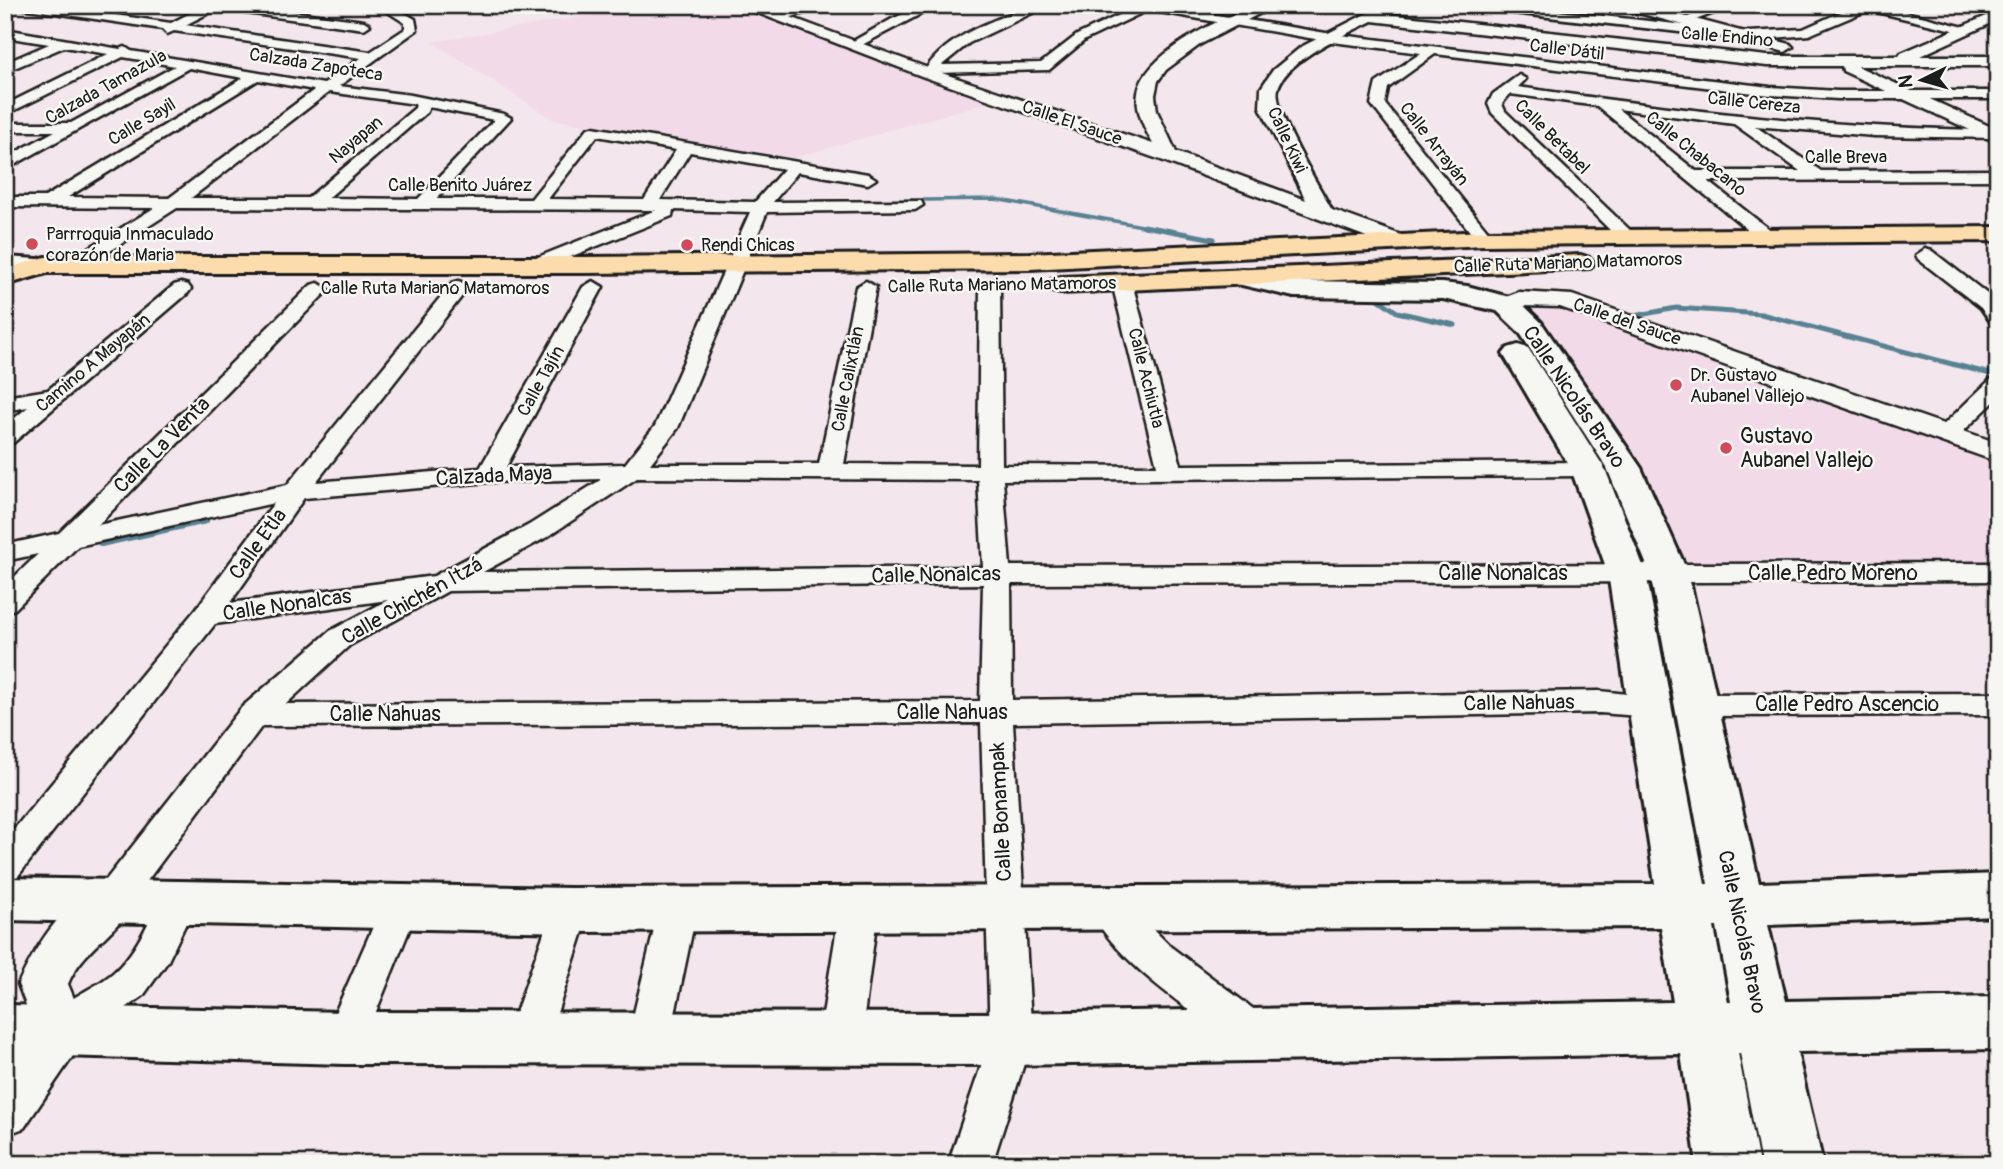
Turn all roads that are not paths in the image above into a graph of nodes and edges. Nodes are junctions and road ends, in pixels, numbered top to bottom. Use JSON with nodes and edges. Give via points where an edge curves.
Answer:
{"nodes":[{"id":1,"x":21,"y":5,"type":"edge"},
{"id":2,"x":215,"y":5,"type":"edge"},
{"id":3,"x":383,"y":5,"type":"edge"},
{"id":4,"x":744,"y":5,"type":"edge"},
{"id":5,"x":823,"y":5,"type":"edge"},
{"id":6,"x":933,"y":5,"type":"edge"},
{"id":7,"x":1044,"y":5,"type":"edge"},
{"id":8,"x":1269,"y":5,"type":"edge"},
{"id":9,"x":1393,"y":5,"type":"edge"},
{"id":10,"x":1469,"y":5,"type":"edge"},
{"id":11,"x":1625,"y":5,"type":"edge"},
{"id":12,"x":1731,"y":5,"type":"edge"},
{"id":13,"x":1144,"y":6,"type":"edge"},
{"id":14,"x":1866,"y":6,"type":"edge"},
{"id":15,"x":46,"y":7,"type":"edge"},
{"id":16,"x":348,"y":12,"type":"dead end"},
{"id":17,"x":780,"y":18,"type":"junction"},
{"id":18,"x":1371,"y":18,"type":"junction"},
{"id":19,"x":1686,"y":20,"type":"junction"},
{"id":20,"x":1995,"y":21,"type":"edge"},
{"id":21,"x":1232,"y":22,"type":"junction"},
{"id":22,"x":172,"y":27,"type":"junction"},
{"id":23,"x":1966,"y":29,"type":"junction"},
{"id":24,"x":5,"y":33,"type":"edge"},
{"id":25,"x":377,"y":34,"type":"junction"},
{"id":26,"x":1749,"y":36,"type":"junction"},
{"id":27,"x":1332,"y":38,"type":"junction"},
{"id":28,"x":62,"y":43,"type":"junction"},
{"id":29,"x":854,"y":44,"type":"junction"},
{"id":30,"x":1433,"y":50,"type":"junction"},
{"id":31,"x":120,"y":54,"type":"junction"},
{"id":32,"x":372,"y":55,"type":"junction"},
{"id":33,"x":1894,"y":61,"type":"junction"},
{"id":34,"x":1998,"y":61,"type":"edge"},
{"id":35,"x":1835,"y":62,"type":"junction"},
{"id":36,"x":188,"y":64,"type":"junction"},
{"id":37,"x":1537,"y":64,"type":"junction"},
{"id":38,"x":6,"y":67,"type":"edge"},
{"id":39,"x":931,"y":71,"type":"junction"},
{"id":40,"x":257,"y":75,"type":"junction"},
{"id":41,"x":326,"y":88,"type":"junction"},
{"id":42,"x":1507,"y":89,"type":"junction"},
{"id":43,"x":1998,"y":95,"type":"edge"},
{"id":44,"x":1914,"y":96,"type":"junction"},
{"id":45,"x":423,"y":103,"type":"junction"},
{"id":46,"x":1602,"y":103,"type":"junction"},
{"id":47,"x":5,"y":111,"type":"edge"},
{"id":48,"x":1738,"y":121,"type":"junction"},
{"id":49,"x":5,"y":127,"type":"edge"},
{"id":50,"x":74,"y":127,"type":"junction"},
{"id":51,"x":1996,"y":135,"type":"edge"},
{"id":52,"x":686,"y":146,"type":"junction"},
{"id":53,"x":1168,"y":156,"type":"junction"},
{"id":54,"x":5,"y":165,"type":"edge"},
{"id":55,"x":793,"y":168,"type":"junction"},
{"id":56,"x":1694,"y":176,"type":"junction"},
{"id":57,"x":1998,"y":176,"type":"edge"},
{"id":58,"x":1819,"y":177,"type":"junction"},
{"id":59,"x":868,"y":179,"type":"dead end"},
{"id":60,"x":5,"y":202,"type":"edge"},
{"id":61,"x":47,"y":203,"type":"junction"},
{"id":62,"x":173,"y":204,"type":"junction"},
{"id":63,"x":310,"y":205,"type":"junction"},
{"id":64,"x":421,"y":205,"type":"junction"},
{"id":65,"x":685,"y":205,"type":"junction"},
{"id":66,"x":915,"y":205,"type":"dead end"},
{"id":67,"x":534,"y":206,"type":"junction"},
{"id":68,"x":648,"y":206,"type":"junction"},
{"id":69,"x":761,"y":206,"type":"junction"},
{"id":70,"x":1323,"y":214,"type":"junction"},
{"id":71,"x":1998,"y":234,"type":"edge"},
{"id":72,"x":1765,"y":235,"type":"junction"},
{"id":73,"x":1485,"y":238,"type":"junction"},
{"id":74,"x":1398,"y":242,"type":"junction"},
{"id":75,"x":98,"y":248,"type":"junction"},
{"id":76,"x":1621,"y":253,"type":"junction"},
{"id":77,"x":1998,"y":254,"type":"edge"},
{"id":78,"x":1925,"y":255,"type":"junction"},
{"id":79,"x":1030,"y":261,"type":"junction"},
{"id":80,"x":696,"y":264,"type":"junction"},
{"id":81,"x":46,"y":265,"type":"junction"},
{"id":82,"x":75,"y":265,"type":"junction"},
{"id":83,"x":535,"y":265,"type":"junction"},
{"id":84,"x":730,"y":276,"type":"junction"},
{"id":85,"x":1242,"y":277,"type":"junction"},
{"id":86,"x":7,"y":283,"type":"edge"},
{"id":87,"x":1122,"y":283,"type":"junction"},
{"id":88,"x":999,"y":286,"type":"junction"},
{"id":89,"x":593,"y":287,"type":"junction"},
{"id":90,"x":657,"y":287,"type":"junction"},
{"id":91,"x":866,"y":287,"type":"junction"},
{"id":92,"x":459,"y":288,"type":"junction"},
{"id":93,"x":181,"y":289,"type":"junction"},
{"id":94,"x":318,"y":289,"type":"junction"},
{"id":95,"x":1507,"y":305,"type":"junction"},
{"id":96,"x":1998,"y":319,"type":"edge"},
{"id":97,"x":1998,"y":385,"type":"edge"},
{"id":98,"x":56,"y":395,"type":"junction"},
{"id":99,"x":5,"y":404,"type":"edge"},
{"id":100,"x":1946,"y":435,"type":"junction"},
{"id":101,"x":5,"y":438,"type":"edge"},
{"id":102,"x":1998,"y":453,"type":"edge"},
{"id":103,"x":1588,"y":469,"type":"junction"},
{"id":104,"x":990,"y":470,"type":"junction"},
{"id":105,"x":632,"y":471,"type":"junction"},
{"id":106,"x":830,"y":471,"type":"junction"},
{"id":107,"x":1171,"y":473,"type":"junction"},
{"id":108,"x":489,"y":474,"type":"junction"},
{"id":109,"x":290,"y":500,"type":"junction"},
{"id":110,"x":68,"y":539,"type":"junction"},
{"id":111,"x":5,"y":553,"type":"edge"},
{"id":112,"x":44,"y":564,"type":"junction"},
{"id":113,"x":5,"y":572,"type":"edge"},
{"id":114,"x":1998,"y":572,"type":"edge"},
{"id":115,"x":1648,"y":573,"type":"junction"},
{"id":116,"x":996,"y":575,"type":"junction"},
{"id":117,"x":446,"y":583,"type":"junction"},
{"id":118,"x":5,"y":603,"type":"edge"},
{"id":119,"x":205,"y":616,"type":"junction"},
{"id":120,"x":1998,"y":704,"type":"edge"},
{"id":121,"x":1697,"y":705,"type":"junction"},
{"id":122,"x":1652,"y":706,"type":"junction"},
{"id":123,"x":996,"y":712,"type":"junction"},
{"id":124,"x":253,"y":715,"type":"junction"},
{"id":125,"x":5,"y":866,"type":"edge"},
{"id":126,"x":1998,"y":895,"type":"edge"},
{"id":127,"x":5,"y":899,"type":"edge"},
{"id":128,"x":178,"y":900,"type":"junction"},
{"id":129,"x":111,"y":901,"type":"junction"},
{"id":130,"x":1736,"y":905,"type":"junction"},
{"id":131,"x":400,"y":906,"type":"junction"},
{"id":132,"x":1684,"y":906,"type":"junction"},
{"id":133,"x":1108,"y":908,"type":"junction"},
{"id":134,"x":678,"y":909,"type":"junction"},
{"id":135,"x":859,"y":909,"type":"junction"},
{"id":136,"x":1005,"y":909,"type":"junction"},
{"id":137,"x":571,"y":910,"type":"junction"},
{"id":138,"x":1998,"y":1023,"type":"edge"},
{"id":139,"x":1761,"y":1026,"type":"junction"},
{"id":140,"x":1706,"y":1028,"type":"junction"},
{"id":141,"x":61,"y":1030,"type":"junction"},
{"id":142,"x":5,"y":1031,"type":"edge"},
{"id":143,"x":1255,"y":1035,"type":"junction"},
{"id":144,"x":345,"y":1038,"type":"junction"},
{"id":145,"x":528,"y":1038,"type":"junction"},
{"id":146,"x":649,"y":1038,"type":"junction"},
{"id":147,"x":840,"y":1039,"type":"junction"},
{"id":148,"x":1011,"y":1039,"type":"junction"},
{"id":149,"x":5,"y":1109,"type":"edge"},
{"id":150,"x":970,"y":1164,"type":"edge"},
{"id":151,"x":1728,"y":1164,"type":"edge"},
{"id":152,"x":1792,"y":1164,"type":"edge"}],
"edges":[{"from":1,"to":15,"type":"street"},
{"from":2,"to":22,"type":"street"},
{"from":2,"to":25,"type":"street"},
{"from":3,"to":25,"type":"street","via":[[413,25]]},
{"from":4,"to":17,"type":"street","name":"Calle El Sauce"},
{"from":5,"to":17,"type":"street"},
{"from":6,"to":29,"type":"street"},
{"from":7,"to":39,"type":"street","via":[[958,45]]},
{"from":8,"to":21,"type":"street"},
{"from":9,"to":18,"type":"street","name":"Calle Kiwi"},
{"from":10,"to":26,"type":"street"},
{"from":11,"to":19,"type":"street"},
{"from":12,"to":19,"type":"street"},
{"from":13,"to":21,"type":"street","name":"Calle Dátil"},
{"from":13,"to":39,"type":"street","via":[[1064,47],[1044,67]]},
{"from":14,"to":23,"type":"street"},
{"from":14,"to":26,"type":"street","via":[[1805,32]]},
{"from":15,"to":22,"type":"street"},
{"from":16,"to":25,"type":"street"},
{"from":17,"to":29,"type":"street","name":"Calle El Sauce"},
{"from":18,"to":27,"type":"street","name":"Calle Kiwi"},
{"from":18,"to":35,"type":"street","name":"Calle Endino","via":[[1715,57]]},
{"from":19,"to":26,"type":"street"},
{"from":20,"to":23,"type":"street"},
{"from":21,"to":27,"type":"street","name":"Calle Dátil"},
{"from":21,"to":53,"type":"street","via":[[1156,68],[1146,92],[1147,104],[1150,121]]},
{"from":22,"to":31,"type":"street"},
{"from":22,"to":32,"type":"street"},
{"from":23,"to":33,"type":"street"},
{"from":24,"to":28,"type":"street","name":"Calzada Zapoteca"},
{"from":25,"to":32,"type":"street"},
{"from":26,"to":35,"type":"street"},
{"from":27,"to":30,"type":"street","name":"Calle Dátil"},
{"from":27,"to":70,"type":"street","name":"Calle Kiwi","via":[[1298,56],[1279,71],[1268,88],[1269,107]]},
{"from":28,"to":31,"type":"street","name":"Calzada Zapoteca"},
{"from":28,"to":38,"type":"street"},
{"from":29,"to":39,"type":"street","name":"Calle El Sauce"},
{"from":30,"to":37,"type":"street","name":"Calle Dátil"},
{"from":30,"to":73,"type":"street","name":"Calle Arrayán","via":[[1381,86],[1378,104]]},
{"from":31,"to":36,"type":"street","name":"Calzada Zapoteca"},
{"from":31,"to":47,"type":"street"},
{"from":32,"to":41,"type":"street"},
{"from":33,"to":34,"type":"street","name":"Calle Endino"},
{"from":33,"to":35,"type":"street","name":"Calle Endino"},
{"from":35,"to":44,"type":"street"},
{"from":36,"to":40,"type":"street","name":"Calzada Zapoteca"},
{"from":36,"to":50,"type":"street","name":"Calzada Tamazula"},
{"from":37,"to":42,"type":"street","name":"Calle Betabel"},
{"from":37,"to":44,"type":"street","name":"Calle Dátil","via":[[1801,94]]},
{"from":39,"to":53,"type":"street","name":"Calle El Sauce"},
{"from":40,"to":41,"type":"street","name":"Calzada Zapoteca"},
{"from":40,"to":61,"type":"street","name":"Calle Sayil"},
{"from":41,"to":45,"type":"street","name":"Calzada Zapoteca"},
{"from":41,"to":62,"type":"street"},
{"from":42,"to":46,"type":"street","name":"Calle Cereza"},
{"from":42,"to":76,"type":"street","name":"Calle Betabel","via":[[1495,104],[1499,113]]},
{"from":43,"to":44,"type":"street","name":"Calle Dátil"},
{"from":44,"to":51,"type":"street"},
{"from":45,"to":63,"type":"street","name":"Nayapan","via":[[422,109]]},
{"from":45,"to":64,"type":"street","name":"Calzada Zapoteca","via":[[504,118]]},
{"from":46,"to":48,"type":"street","name":"Calle Cereza"},
{"from":46,"to":56,"type":"street","name":"Calle Chabacano"},
{"from":48,"to":51,"type":"street","name":"Calle Cereza","via":[[1854,131]]},
{"from":48,"to":58,"type":"street"},
{"from":49,"to":50,"type":"street"},
{"from":50,"to":54,"type":"street","name":"Calzada Tamazula"},
{"from":52,"to":55,"type":"street"},
{"from":52,"to":67,"type":"street","via":[[593,131]]},
{"from":52,"to":68,"type":"street"},
{"from":53,"to":70,"type":"street","name":"Calle El Sauce"},
{"from":55,"to":59,"type":"street"},
{"from":55,"to":69,"type":"street","name":"Calle Chichén Itzá"},
{"from":56,"to":58,"type":"street","name":"Calle Breva"},
{"from":56,"to":72,"type":"street","name":"Calle Chabacano"},
{"from":57,"to":58,"type":"street","name":"Calle Breva"},
{"from":60,"to":61,"type":"street","name":"Calle Benito Juárez"},
{"from":61,"to":62,"type":"street","name":"Calle Benito Juárez"},
{"from":62,"to":63,"type":"street","name":"Calle Benito Juárez"},
{"from":62,"to":75,"type":"street"},
{"from":63,"to":64,"type":"street","name":"Calle Benito Juárez"},
{"from":64,"to":67,"type":"street","name":"Calle Benito Juárez"},
{"from":65,"to":68,"type":"street","name":"Calle Benito Juárez"},
{"from":65,"to":69,"type":"street","name":"Calle Benito Juárez"},
{"from":65,"to":83,"type":"street"},
{"from":66,"to":69,"type":"street","name":"Calle Benito Juárez"},
{"from":67,"to":68,"type":"street","name":"Calle Benito Juárez"},
{"from":69,"to":84,"type":"street","name":"Calle Chichén Itzá"},
{"from":70,"to":74,"type":"street","name":"Calle El Sauce"},
{"from":71,"to":72,"type":"main road","name":"Calle Ruta Mariano Matamoros"},
{"from":72,"to":76,"type":"main road","name":"Calle Ruta Mariano Matamoros"},
{"from":73,"to":74,"type":"main road","name":"Calle Ruta Mariano Matamoros"},
{"from":73,"to":76,"type":"main road","name":"Calle Ruta Mariano Matamoros"},
{"from":74,"to":79,"type":"main road","name":"Calle Ruta Mariano Matamoros"},
{"from":75,"to":81,"type":"street"},
{"from":75,"to":82,"type":"street"},
{"from":76,"to":78,"type":"main road","name":"Calle Ruta Mariano Matamoros"},
{"from":76,"to":85,"type":"main road","name":"Calle Ruta Mariano Matamoros"},
{"from":77,"to":78,"type":"main road","name":"Calle Ruta Mariano Matamoros"},
{"from":78,"to":96,"type":"street","via":[[1988,304]]},
{"from":79,"to":84,"type":"main road","name":"Calle Ruta Mariano Matamoros"},
{"from":79,"to":88,"type":"main road","via":[[1034,274]]},
{"from":80,"to":83,"type":"main road","name":"Calle Ruta Mariano Matamoros"},
{"from":80,"to":84,"type":"main road","name":"Calle Ruta Mariano Matamoros"},
{"from":80,"to":90,"type":"main road","via":[[666,275]]},
{"from":81,"to":82,"type":"main road","name":"Calle Ruta Mariano Matamoros"},
{"from":81,"to":86,"type":"main road","name":"Calle Ruta Mariano Matamoros"},
{"from":82,"to":83,"type":"main road","name":"Calle Ruta Mariano Matamoros"},
{"from":82,"to":86,"type":"main road"},
{"from":84,"to":90,"type":"main road","name":"Calle Ruta Mariano Matamoros"},
{"from":84,"to":91,"type":"main road","name":"Calle Ruta Mariano Matamoros"},
{"from":84,"to":105,"type":"street","name":"Calle Chichén Itzá","via":[[666,428]]},
{"from":85,"to":87,"type":"main road","name":"Calle Ruta Mariano Matamoros"},
{"from":85,"to":95,"type":"main road","name":"Calle del Sauce","via":[[1294,289],[1455,292]]},
{"from":86,"to":93,"type":"main road","name":"Calle Ruta Mariano Matamoros"},
{"from":87,"to":88,"type":"main road","name":"Calle Ruta Mariano Matamoros"},
{"from":87,"to":107,"type":"street","name":"Calle Achiutla"},
{"from":88,"to":91,"type":"main road","name":"Calle Ruta Mariano Matamoros"},
{"from":88,"to":104,"type":"street","name":"Calle Bonampak"},
{"from":89,"to":90,"type":"main road","name":"Calle Ruta Mariano Matamoros"},
{"from":89,"to":92,"type":"main road","name":"Calle Ruta Mariano Matamoros"},
{"from":89,"to":108,"type":"street","name":"Calle Tajín"},
{"from":91,"to":106,"type":"street","name":"Calle Calixtlán"},
{"from":92,"to":94,"type":"main road","name":"Calle Ruta Mariano Matamoros"},
{"from":92,"to":109,"type":"street","name":"Calle Etla"},
{"from":93,"to":94,"type":"main road","name":"Calle Ruta Mariano Matamoros"},
{"from":93,"to":98,"type":"street","name":"Camino A Mayapán"},
{"from":94,"to":110,"type":"street","name":"Calle La Venta"},
{"from":95,"to":100,"type":"street","name":"Calle del Sauce","via":[[1539,298],[1573,303]]},
{"from":95,"to":103,"type":"main road","name":"Calle Nicolás Bravo","via":[[1502,327]]},
{"from":95,"to":115,"type":"main road","name":"Calle Nicolás Bravo","via":[[1531,328],[1624,468]]},
{"from":97,"to":100,"type":"street"},
{"from":98,"to":99,"type":"street"},
{"from":98,"to":101,"type":"street","name":"Camino A Mayapán"},
{"from":100,"to":102,"type":"street","name":"Calle del Sauce"},
{"from":103,"to":107,"type":"street","name":"Calzada Maya"},
{"from":103,"to":115,"type":"main road","name":"Calle Nicolás Bravo"},
{"from":104,"to":106,"type":"street","name":"Calzada Maya"},
{"from":104,"to":107,"type":"street","name":"Calzada Maya"},
{"from":104,"to":116,"type":"street","name":"Calle Bonampak"},
{"from":105,"to":106,"type":"street","name":"Calzada Maya"},
{"from":105,"to":108,"type":"street","name":"Calzada Maya"},
{"from":105,"to":117,"type":"street","name":"Calle Chichén Itzá"},
{"from":108,"to":109,"type":"street","name":"Calzada Maya"},
{"from":109,"to":110,"type":"street","name":"Calzada Maya","via":[[229,503]]},
{"from":109,"to":112,"type":"street","name":"Calzada Maya"},
{"from":109,"to":119,"type":"street","name":"Calle Etla"},
{"from":110,"to":111,"type":"street","name":"Calzada Maya"},
{"from":110,"to":112,"type":"street","name":"Calle La Venta"},
{"from":112,"to":113,"type":"street","name":"Calzada Maya"},
{"from":112,"to":118,"type":"street","name":"Calle La Venta"},
{"from":114,"to":115,"type":"street","name":"Calle Pedro Moreno"},
{"from":115,"to":116,"type":"street","name":"Calle Nonalcas"},
{"from":115,"to":121,"type":"main road","name":"Calle Nicolás Bravo"},
{"from":115,"to":122,"type":"main road","name":"Calle Nicolás Bravo"},
{"from":116,"to":117,"type":"street","name":"Calle Nonalcas"},
{"from":116,"to":123,"type":"street","name":"Calle Bonampak"},
{"from":117,"to":119,"type":"street","name":"Calle Nonalcas"},
{"from":117,"to":124,"type":"street","name":"Calle Chichén Itzá","via":[[340,638]]},
{"from":119,"to":125,"type":"street","name":"Calle Etla"},
{"from":120,"to":121,"type":"street","name":"Calle Pedro Ascencio"},
{"from":121,"to":130,"type":"main road","name":"Calle Nicolás Bravo"},
{"from":122,"to":123,"type":"street","name":"Calle Nahuas","via":[[1600,702]]},
{"from":122,"to":132,"type":"main road","name":"Calle Nicolás Bravo"},
{"from":123,"to":124,"type":"street","name":"Calle Nahuas"},
{"from":123,"to":136,"type":"street","name":"Calle Bonampak"},
{"from":124,"to":129,"type":"street","name":"Calle Chichén Itzá"},
{"from":126,"to":130,"type":"main road"},
{"from":127,"to":129,"type":"main road"},
{"from":128,"to":129,"type":"main road"},
{"from":128,"to":131,"type":"main road"},
{"from":128,"to":141,"type":"street","via":[[154,949],[129,984]]},
{"from":129,"to":141,"type":"street","name":"Calle Chichén Itzá","via":[[76,930],[53,959],[43,984]]},
{"from":130,"to":132,"type":"main road"},
{"from":130,"to":139,"type":"main road","name":"Calle Nicolás Bravo"},
{"from":131,"to":137,"type":"main road"},
{"from":131,"to":144,"type":"street"},
{"from":132,"to":133,"type":"main road"},
{"from":132,"to":140,"type":"main road","name":"Calle Nicolás Bravo"},
{"from":133,"to":136,"type":"main road"},
{"from":133,"to":143,"type":"street","via":[[1122,927],[1169,968]]},
{"from":134,"to":135,"type":"main road"},
{"from":134,"to":137,"type":"main road"},
{"from":134,"to":146,"type":"street"},
{"from":135,"to":136,"type":"main road"},
{"from":135,"to":147,"type":"street"},
{"from":136,"to":148,"type":"street","name":"Calle Bonampak"},
{"from":137,"to":145,"type":"street"},
{"from":138,"to":139,"type":"main road"},
{"from":139,"to":140,"type":"main road"},
{"from":139,"to":152,"type":"main road","name":"Calle Nicolás Bravo"},
{"from":140,"to":143,"type":"main road"},
{"from":140,"to":151,"type":"main road","name":"Calle Nicolás Bravo"},
{"from":141,"to":142,"type":"main road"},
{"from":141,"to":144,"type":"main road"},
{"from":141,"to":149,"type":"street"},
{"from":143,"to":148,"type":"main road"},
{"from":144,"to":145,"type":"main road"},
{"from":145,"to":146,"type":"main road"},
{"from":146,"to":147,"type":"main road"},
{"from":147,"to":148,"type":"main road"},
{"from":148,"to":150,"type":"street","name":"Calle Bonampak"}]}
